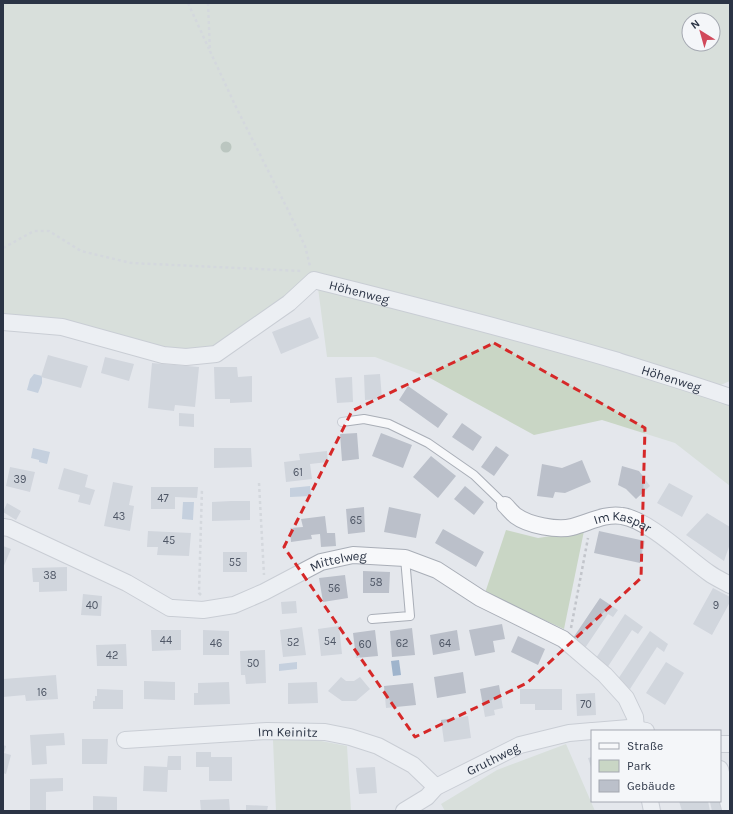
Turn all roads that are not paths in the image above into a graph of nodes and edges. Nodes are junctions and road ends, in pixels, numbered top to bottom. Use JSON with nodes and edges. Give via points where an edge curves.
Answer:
{"nodes":[{"id":1,"x":3,"y":322,"type":"edge"},
{"id":2,"x":730,"y":397,"type":"edge"},
{"id":3,"x":342,"y":422,"type":"dead end"},
{"id":4,"x":505,"y":505,"type":"joint"},
{"id":5,"x":3,"y":527,"type":"edge"},
{"id":6,"x":405,"y":558,"type":"junction"},
{"id":7,"x":730,"y":586,"type":"edge"},
{"id":8,"x":372,"y":619,"type":"dead end"},
{"id":9,"x":635,"y":730,"type":"edge"},
{"id":10,"x":591,"y":731,"type":"edge"},
{"id":11,"x":125,"y":740,"type":"dead end"},
{"id":12,"x":721,"y":773,"type":"edge"},
{"id":13,"x":436,"y":787,"type":"junction"},
{"id":14,"x":730,"y":809,"type":"edge"},
{"id":15,"x":404,"y":811,"type":"edge"}],
"edges":[{"from":1,"to":2,"type":"street","name":"Höhenweg","via":[[62,327],[163,356],[216,354],[289,303],[313,276],[556,343]]},
{"from":3,"to":4,"type":"lane","via":[[364,419],[389,424],[428,443],[474,475]]},
{"from":4,"to":7,"type":"street","name":"Im Kaspar","via":[[515,516],[530,524],[557,528],[570,528],[591,520],[621,516],[634,519],[658,533]]},
{"from":5,"to":6,"type":"street","name":"Mittelweg","via":[[127,583],[170,608],[212,609],[234,606],[321,562],[353,555]]},
{"from":6,"to":8,"type":"lane","via":[[410,616]]},
{"from":6,"to":9,"type":"street","name":"Mittelweg","via":[[437,570],[480,598],[563,640],[605,675],[626,698],[635,718]]},
{"from":10,"to":13,"type":"street","name":"Gruthweg","via":[[569,733],[520,745]]},
{"from":11,"to":13,"type":"street","name":"Im Keinitz","via":[[267,731],[326,732],[378,746],[413,765]]},
{"from":12,"to":14,"type":"street"},
{"from":13,"to":15,"type":"street","name":"Gruthweg","via":[[427,797]]}]}
